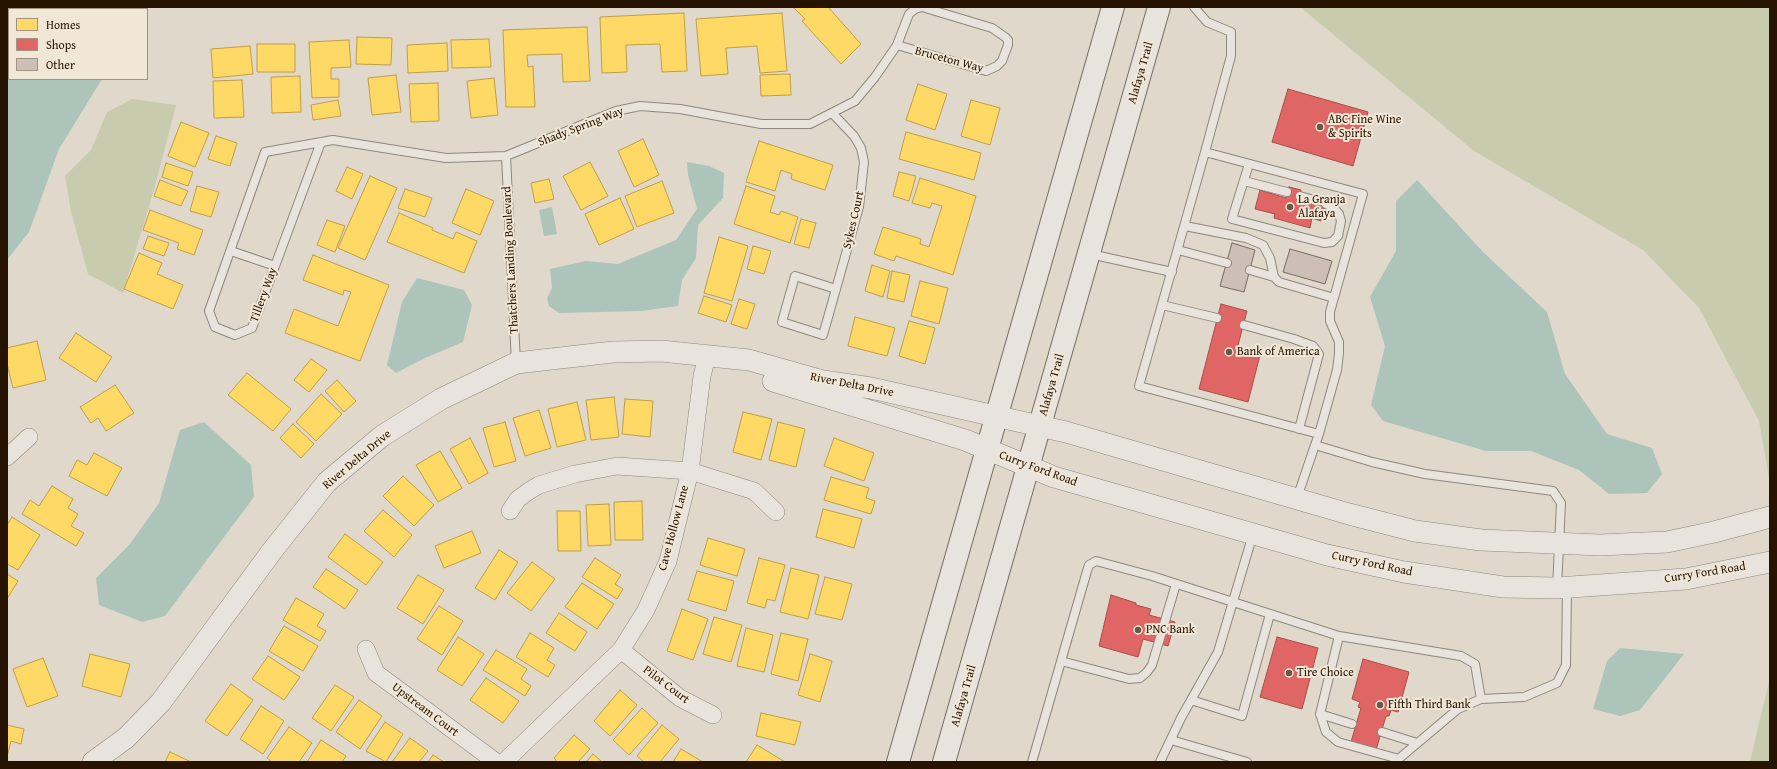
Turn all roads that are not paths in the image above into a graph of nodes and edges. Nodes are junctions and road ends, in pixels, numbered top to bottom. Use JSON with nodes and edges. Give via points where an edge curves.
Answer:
{"nodes":[{"id":1,"x":1113,"y":7,"type":"edge"},
{"id":2,"x":1160,"y":7,"type":"edge"},
{"id":3,"x":1194,"y":7,"type":"edge"},
{"id":4,"x":895,"y":48,"type":"junction"},
{"id":5,"x":832,"y":113,"type":"junction"},
{"id":6,"x":321,"y":142,"type":"junction"},
{"id":7,"x":265,"y":152,"type":"joint"},
{"id":8,"x":1205,"y":152,"type":"junction"},
{"id":9,"x":506,"y":156,"type":"junction"},
{"id":10,"x":1249,"y":164,"type":"junction"},
{"id":11,"x":1244,"y":181,"type":"junction"},
{"id":12,"x":1288,"y":192,"type":"dead end"},
{"id":13,"x":1300,"y":196,"type":"dead end"},
{"id":14,"x":1314,"y":200,"type":"dead end"},
{"id":15,"x":1326,"y":204,"type":"dead end"},
{"id":16,"x":1185,"y":226,"type":"junction"},
{"id":17,"x":1178,"y":250,"type":"junction"},
{"id":18,"x":231,"y":251,"type":"junction"},
{"id":19,"x":1089,"y":254,"type":"junction"},
{"id":20,"x":1227,"y":263,"type":"dead end"},
{"id":21,"x":275,"y":266,"type":"junction"},
{"id":22,"x":1250,"y":270,"type":"dead end"},
{"id":23,"x":1172,"y":272,"type":"junction"},
{"id":24,"x":1274,"y":277,"type":"junction"},
{"id":25,"x":836,"y":289,"type":"junction"},
{"id":26,"x":1334,"y":298,"type":"junction"},
{"id":27,"x":1162,"y":305,"type":"junction"},
{"id":28,"x":1217,"y":318,"type":"dead end"},
{"id":29,"x":1244,"y":325,"type":"dead end"},
{"id":30,"x":707,"y":356,"type":"junction"},
{"id":31,"x":516,"y":363,"type":"junction"},
{"id":32,"x":996,"y":417,"type":"junction"},
{"id":33,"x":1041,"y":426,"type":"junction"},
{"id":34,"x":1299,"y":428,"type":"junction"},
{"id":35,"x":1319,"y":434,"type":"junction"},
{"id":36,"x":29,"y":437,"type":"dead end"},
{"id":37,"x":1315,"y":445,"type":"junction"},
{"id":38,"x":987,"y":450,"type":"junction"},
{"id":39,"x":7,"y":457,"type":"edge"},
{"id":40,"x":1029,"y":467,"type":"junction"},
{"id":41,"x":690,"y":471,"type":"junction"},
{"id":42,"x":1297,"y":498,"type":"junction"},
{"id":43,"x":510,"y":511,"type":"dead end"},
{"id":44,"x":776,"y":512,"type":"dead end"},
{"id":45,"x":1770,"y":516,"type":"edge"},
{"id":46,"x":1253,"y":534,"type":"junction"},
{"id":47,"x":1559,"y":544,"type":"junction"},
{"id":48,"x":1770,"y":562,"type":"edge"},
{"id":49,"x":1176,"y":584,"type":"junction"},
{"id":50,"x":1562,"y":588,"type":"junction"},
{"id":51,"x":1233,"y":601,"type":"junction"},
{"id":52,"x":1270,"y":614,"type":"junction"},
{"id":53,"x":1339,"y":636,"type":"junction"},
{"id":54,"x":366,"y":649,"type":"dead end"},
{"id":55,"x":620,"y":650,"type":"junction"},
{"id":56,"x":1061,"y":661,"type":"junction"},
{"id":57,"x":1481,"y":699,"type":"junction"},
{"id":58,"x":1191,"y":700,"type":"junction"},
{"id":59,"x":1320,"y":714,"type":"junction"},
{"id":60,"x":714,"y":715,"type":"dead end"},
{"id":61,"x":1352,"y":724,"type":"dead end"},
{"id":62,"x":1382,"y":732,"type":"dead end"},
{"id":63,"x":1171,"y":740,"type":"junction"},
{"id":64,"x":1417,"y":743,"type":"junction"},
{"id":65,"x":1397,"y":760,"type":"edge"},
{"id":66,"x":93,"y":762,"type":"edge"},
{"id":67,"x":496,"y":762,"type":"edge"},
{"id":68,"x":504,"y":762,"type":"edge"},
{"id":69,"x":898,"y":762,"type":"edge"},
{"id":70,"x":944,"y":762,"type":"edge"},
{"id":71,"x":1032,"y":762,"type":"edge"},
{"id":72,"x":1160,"y":762,"type":"edge"},
{"id":73,"x":1247,"y":762,"type":"edge"}],
"edges":[{"from":1,"to":32,"type":"main road"},
{"from":2,"to":19,"type":"main road","name":"Alafaya Trail"},
{"from":3,"to":8,"type":"lane","via":[[1207,22],[1231,32],[1231,56]]},
{"from":4,"to":4,"type":"lane","name":"Bruceton Way","via":[[986,71],[1002,61],[1008,40],[992,28],[922,7],[909,14]]},
{"from":4,"to":5,"type":"lane","name":"Shady Spring Way","via":[[855,101]]},
{"from":5,"to":9,"type":"lane","name":"Shady Spring Way","via":[[810,124],[761,124],[680,109],[640,106],[616,111]]},
{"from":5,"to":25,"type":"lane","name":"Sykes Court","via":[[854,136],[861,148],[864,162],[859,207]]},
{"from":6,"to":7,"type":"lane","name":"Shady Spring Way"},
{"from":6,"to":9,"type":"lane","name":"Shady Spring Way","via":[[333,140],[446,158]]},
{"from":6,"to":21,"type":"lane","name":"Tillery Way"},
{"from":7,"to":18,"type":"lane","name":"Tillery Way"},
{"from":8,"to":10,"type":"lane"},
{"from":8,"to":16,"type":"lane"},
{"from":9,"to":31,"type":"lane","name":"Thatchers Landing Boulevard"},
{"from":10,"to":11,"type":"lane"},
{"from":10,"to":26,"type":"lane","via":[[1363,194]]},
{"from":11,"to":12,"type":"lane"},
{"from":11,"to":15,"type":"lane","via":[[1232,220],[1324,243],[1332,242],[1338,236],[1341,221],[1334,208]]},
{"from":13,"to":14,"type":"lane"},
{"from":16,"to":17,"type":"lane"},
{"from":16,"to":24,"type":"lane","via":[[1246,238],[1263,246],[1270,258]]},
{"from":17,"to":20,"type":"lane"},
{"from":17,"to":23,"type":"lane"},
{"from":18,"to":21,"type":"lane"},
{"from":18,"to":21,"type":"lane","name":"Tillery Way","via":[[209,311],[215,327],[235,335],[252,328]]},
{"from":19,"to":23,"type":"lane"},
{"from":19,"to":33,"type":"main road","name":"Alafaya Trail"},
{"from":22,"to":24,"type":"lane"},
{"from":23,"to":27,"type":"lane"},
{"from":24,"to":26,"type":"lane","via":[[1279,282]]},
{"from":25,"to":25,"type":"lane","name":"Sykes Court","via":[[823,335],[782,322],[795,276]]},
{"from":26,"to":35,"type":"lane","via":[[1330,321],[1339,342],[1339,353],[1337,370]]},
{"from":27,"to":28,"type":"lane"},
{"from":27,"to":34,"type":"lane","via":[[1140,386]]},
{"from":29,"to":34,"type":"lane","via":[[1313,346],[1319,354]]},
{"from":30,"to":31,"type":"street","name":"River Delta Drive","via":[[661,351],[613,352]]},
{"from":30,"to":32,"type":"street","name":"River Delta Drive","via":[[749,360],[822,381],[871,388]]},
{"from":30,"to":38,"type":"street","name":"River Delta Drive","via":[[744,372],[965,440]]},
{"from":30,"to":41,"type":"street","name":"Cave Hollow Lane","via":[[702,376]]},
{"from":31,"to":66,"type":"street","name":"River Delta Drive","via":[[441,399],[382,436],[327,482],[272,551],[161,702],[126,738]]},
{"from":32,"to":33,"type":"street"},
{"from":32,"to":38,"type":"main road"},
{"from":33,"to":40,"type":"main road","name":"Alafaya Trail"},
{"from":33,"to":42,"type":"street"},
{"from":34,"to":35,"type":"lane"},
{"from":35,"to":37,"type":"lane"},
{"from":36,"to":39,"type":"street"},
{"from":37,"to":42,"type":"lane"},
{"from":37,"to":47,"type":"lane","via":[[1425,474],[1553,491],[1561,503]]},
{"from":38,"to":40,"type":"street","name":"Curry Ford Road"},
{"from":38,"to":69,"type":"main road"},
{"from":40,"to":46,"type":"street","name":"Curry Ford Road","via":[[1054,477]]},
{"from":40,"to":70,"type":"main road","name":"Alafaya Trail"},
{"from":41,"to":43,"type":"street","via":[[617,466],[575,474],[555,479],[529,491],[518,499]]},
{"from":41,"to":44,"type":"street","via":[[754,492]]},
{"from":41,"to":55,"type":"street","name":"Cave Hollow Lane","via":[[668,561],[646,610]]},
{"from":42,"to":47,"type":"street","via":[[1415,530],[1481,540]]},
{"from":45,"to":47,"type":"street","via":[[1667,542]]},
{"from":46,"to":50,"type":"street","name":"Curry Ford Road","via":[[1327,555],[1404,572],[1503,587]]},
{"from":46,"to":51,"type":"lane"},
{"from":47,"to":50,"type":"lane"},
{"from":48,"to":50,"type":"street","name":"Curry Ford Road","via":[[1686,579]]},
{"from":49,"to":51,"type":"lane"},
{"from":49,"to":56,"type":"lane","via":[[1152,665],[1140,678],[1129,679]]},
{"from":49,"to":56,"type":"lane","via":[[1093,562],[1087,571]]},
{"from":50,"to":57,"type":"lane","via":[[1566,665],[1557,683],[1524,697]]},
{"from":51,"to":52,"type":"lane"},
{"from":51,"to":58,"type":"lane","via":[[1218,652]]},
{"from":52,"to":53,"type":"lane"},
{"from":52,"to":58,"type":"lane","via":[[1242,716]]},
{"from":53,"to":57,"type":"lane","via":[[1461,656],[1475,664]]},
{"from":53,"to":59,"type":"lane"},
{"from":54,"to":67,"type":"street","name":"Upstream Court","via":[[376,673]]},
{"from":55,"to":60,"type":"street","name":"Pilot Court","via":[[680,698]]},
{"from":55,"to":68,"type":"street","name":"Cave Hollow Lane"},
{"from":56,"to":71,"type":"lane"},
{"from":57,"to":64,"type":"lane","via":[[1458,709]]},
{"from":58,"to":63,"type":"lane"},
{"from":59,"to":61,"type":"lane"},
{"from":59,"to":65,"type":"lane","via":[[1326,732],[1338,742]]},
{"from":62,"to":64,"type":"lane"},
{"from":63,"to":72,"type":"lane"},
{"from":63,"to":73,"type":"lane"},
{"from":64,"to":65,"type":"lane"}]}
